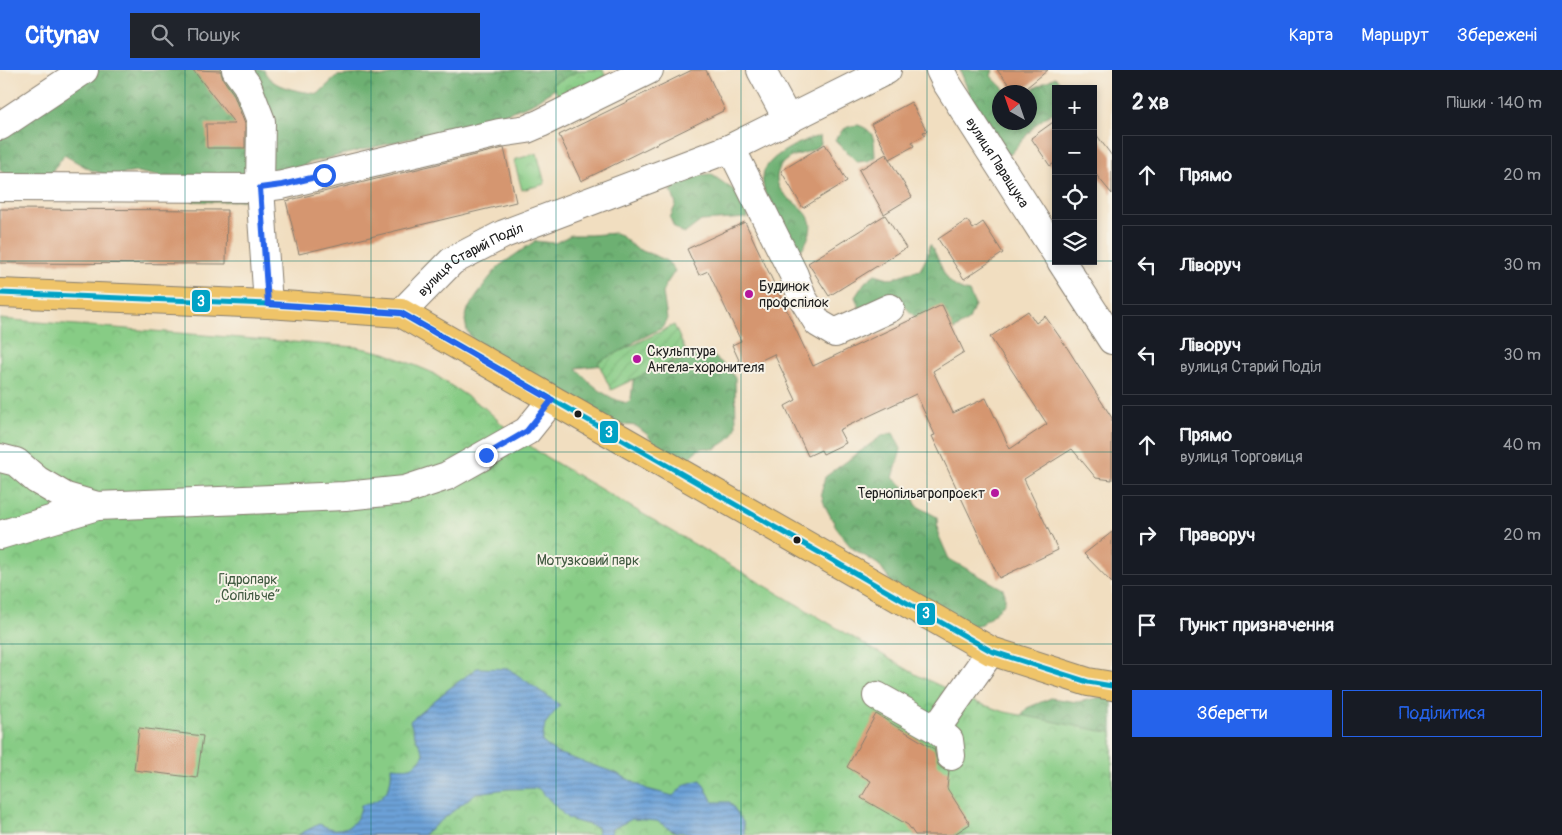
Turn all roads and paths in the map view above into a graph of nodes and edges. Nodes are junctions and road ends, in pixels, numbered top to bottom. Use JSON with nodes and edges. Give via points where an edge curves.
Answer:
{"nodes":[{"id":1,"x":84,"y":70,"type":"edge"},
{"id":2,"x":236,"y":70,"type":"edge"},
{"id":3,"x":649,"y":70,"type":"edge"},
{"id":4,"x":761,"y":70,"type":"edge"},
{"id":5,"x":888,"y":70,"type":"edge"},
{"id":6,"x":940,"y":70,"type":"edge"},
{"id":7,"x":788,"y":120,"type":"junction"},
{"id":8,"x":0,"y":126,"type":"edge"},
{"id":9,"x":731,"y":148,"type":"junction"},
{"id":10,"x":0,"y":187,"type":"edge"},
{"id":11,"x":260,"y":188,"type":"junction"},
{"id":12,"x":1052,"y":246,"type":"edge"},
{"id":13,"x":1064,"y":265,"type":"edge"},
{"id":14,"x":0,"y":293,"type":"edge"},
{"id":15,"x":268,"y":304,"type":"junction"},
{"id":16,"x":890,"y":308,"type":"dead end"},
{"id":17,"x":401,"y":313,"type":"junction"},
{"id":18,"x":1112,"y":340,"type":"edge"},
{"id":19,"x":552,"y":400,"type":"junction"},
{"id":20,"x":0,"y":458,"type":"edge"},
{"id":21,"x":97,"y":506,"type":"junction"},
{"id":22,"x":0,"y":535,"type":"edge"},
{"id":23,"x":991,"y":651,"type":"junction"},
{"id":24,"x":1112,"y":686,"type":"edge"},
{"id":25,"x":877,"y":696,"type":"dead end"},
{"id":26,"x":936,"y":729,"type":"junction"},
{"id":27,"x":951,"y":756,"type":"dead end"}],
"edges":[{"from":1,"to":8,"type":"street"},
{"from":2,"to":11,"type":"street","via":[[247,85],[261,121]]},
{"from":3,"to":11,"type":"street","via":[[527,129]]},
{"from":4,"to":7,"type":"street"},
{"from":5,"to":7,"type":"street","name":"вулиця Старий Поділ"},
{"from":6,"to":12,"type":"street","name":"вулиця Паращука"},
{"from":7,"to":9,"type":"street","name":"вулиця Старий Поділ"},
{"from":9,"to":16,"type":"street","via":[[802,297],[818,323],[835,333]]},
{"from":9,"to":17,"type":"street","name":"вулиця Старий Поділ","via":[[504,234],[452,261]]},
{"from":10,"to":11,"type":"street"},
{"from":11,"to":15,"type":"street"},
{"from":13,"to":18,"type":"street"},
{"from":14,"to":15,"type":"main road"},
{"from":15,"to":17,"type":"main road"},
{"from":17,"to":19,"type":"main road"},
{"from":19,"to":21,"type":"street","via":[[527,431],[447,476],[405,490],[345,496]]},
{"from":19,"to":23,"type":"main road"},
{"from":20,"to":21,"type":"street","via":[[16,462],[37,480],[66,497]]},
{"from":21,"to":22,"type":"street"},
{"from":23,"to":24,"type":"main road","via":[[1088,682]]},
{"from":23,"to":26,"type":"street"},
{"from":25,"to":26,"type":"street"},
{"from":26,"to":27,"type":"street","via":[[949,740]]}]}
